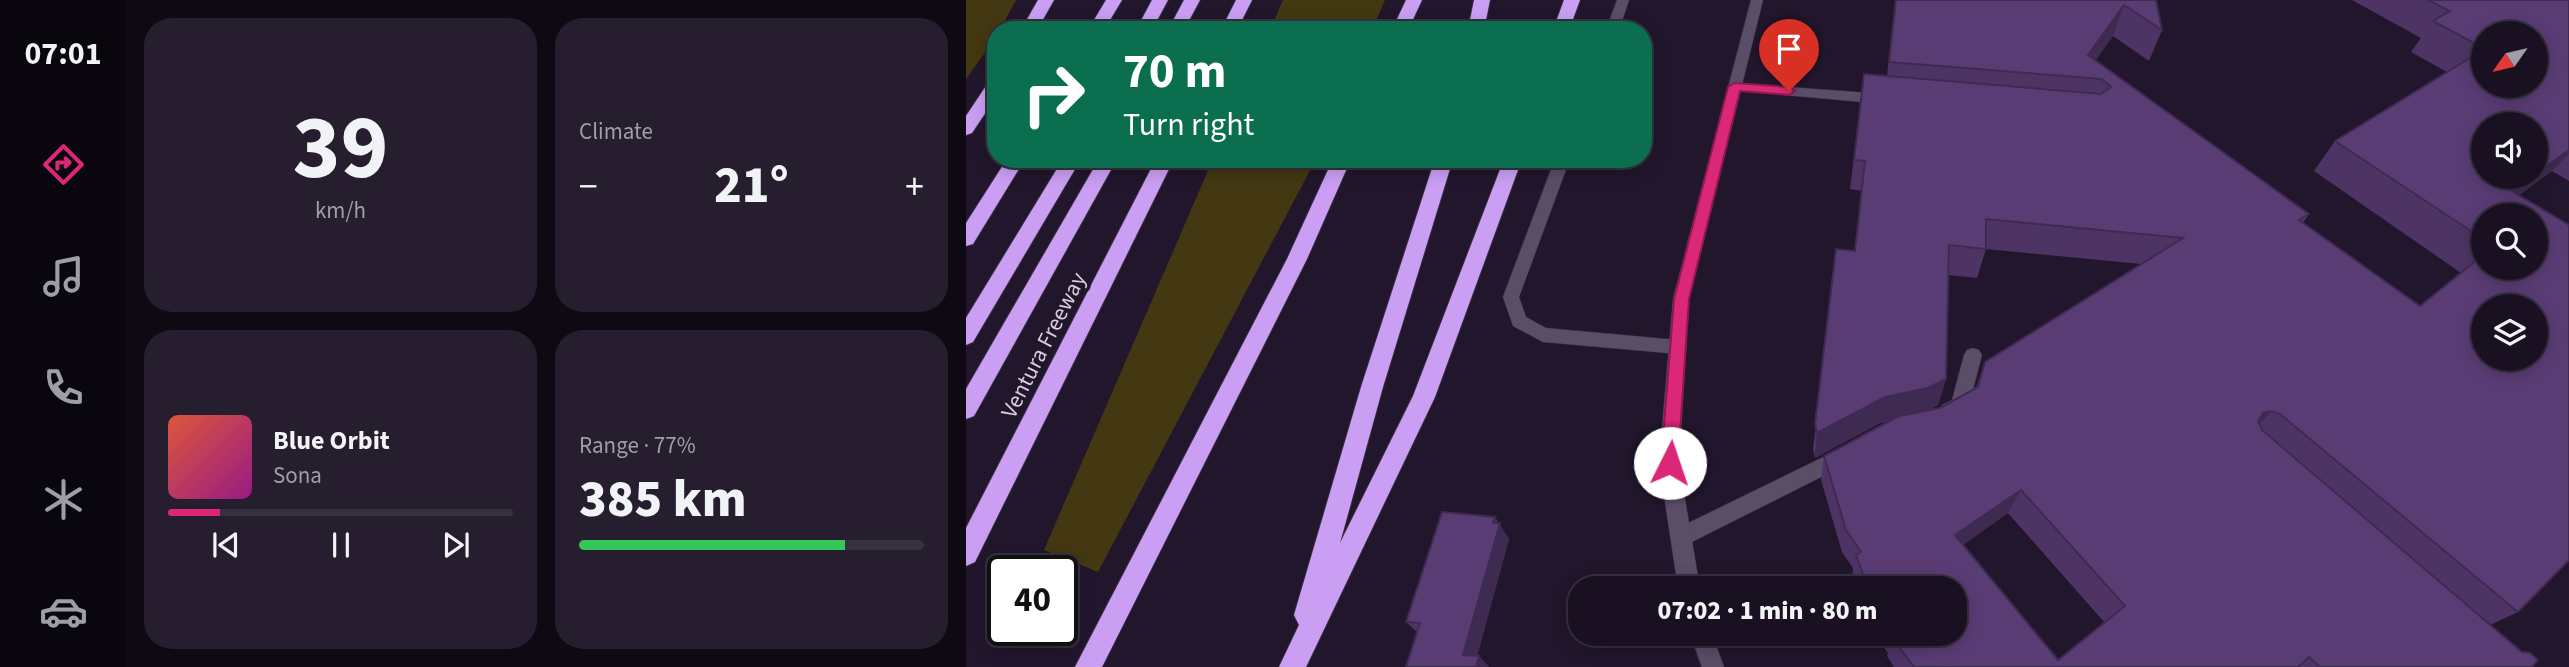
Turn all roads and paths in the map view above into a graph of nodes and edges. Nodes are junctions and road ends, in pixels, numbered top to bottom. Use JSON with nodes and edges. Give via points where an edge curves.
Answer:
{"nodes":[{"id":1,"x":1046,"y":0,"type":"edge"},
{"id":2,"x":1114,"y":0,"type":"edge"},
{"id":3,"x":1160,"y":0,"type":"edge"},
{"id":4,"x":1192,"y":0,"type":"edge"},
{"id":5,"x":1244,"y":0,"type":"edge"},
{"id":6,"x":1414,"y":0,"type":"edge"},
{"id":7,"x":1482,"y":0,"type":"edge"},
{"id":8,"x":1572,"y":0,"type":"edge"},
{"id":9,"x":1623,"y":0,"type":"edge"},
{"id":10,"x":1756,"y":0,"type":"edge"},
{"id":11,"x":1034,"y":21,"type":"edge"},
{"id":12,"x":1101,"y":21,"type":"edge"},
{"id":13,"x":1149,"y":21,"type":"edge"},
{"id":14,"x":1182,"y":21,"type":"edge"},
{"id":15,"x":1234,"y":21,"type":"edge"},
{"id":16,"x":1404,"y":21,"type":"edge"},
{"id":17,"x":1478,"y":21,"type":"edge"},
{"id":18,"x":1564,"y":21,"type":"edge"},
{"id":19,"x":1615,"y":21,"type":"edge"},
{"id":20,"x":1734,"y":87,"type":"junction"},
{"id":21,"x":987,"y":98,"type":"edge"},
{"id":22,"x":1899,"y":101,"type":"edge"},
{"id":23,"x":966,"y":129,"type":"edge"},
{"id":24,"x":1010,"y":168,"type":"edge"},
{"id":25,"x":1067,"y":168,"type":"edge"},
{"id":26,"x":1103,"y":168,"type":"edge"},
{"id":27,"x":1160,"y":168,"type":"edge"},
{"id":28,"x":1338,"y":168,"type":"edge"},
{"id":29,"x":1441,"y":168,"type":"edge"},
{"id":30,"x":1510,"y":168,"type":"edge"},
{"id":31,"x":1560,"y":168,"type":"edge"},
{"id":32,"x":966,"y":240,"type":"edge"},
{"id":33,"x":966,"y":336,"type":"edge"},
{"id":34,"x":1678,"y":348,"type":"junction"},
{"id":35,"x":1973,"y":355,"type":"dead end"},
{"id":36,"x":966,"y":409,"type":"edge"},
{"id":37,"x":1937,"y":418,"type":"edge"},
{"id":38,"x":1860,"y":447,"type":"edge"},
{"id":39,"x":1681,"y":537,"type":"junction"},
{"id":40,"x":966,"y":554,"type":"edge"},
{"id":41,"x":1687,"y":576,"type":"edge"},
{"id":42,"x":1706,"y":646,"type":"edge"},
{"id":43,"x":1088,"y":667,"type":"edge"},
{"id":44,"x":1292,"y":667,"type":"edge"},
{"id":45,"x":1713,"y":667,"type":"edge"}],
"edges":[{"from":1,"to":11,"type":"highway"},
{"from":2,"to":12,"type":"highway"},
{"from":3,"to":13,"type":"highway"},
{"from":4,"to":14,"type":"highway"},
{"from":5,"to":15,"type":"highway"},
{"from":6,"to":16,"type":"highway"},
{"from":7,"to":17,"type":"highway"},
{"from":8,"to":18,"type":"highway"},
{"from":9,"to":19,"type":"street"},
{"from":10,"to":20,"type":"street"},
{"from":20,"to":22,"type":"street"},
{"from":20,"to":34,"type":"street","via":[[1681,299]]},
{"from":21,"to":23,"type":"highway"},
{"from":24,"to":32,"type":"highway"},
{"from":25,"to":33,"type":"highway"},
{"from":26,"to":36,"type":"highway"},
{"from":27,"to":40,"type":"highway","name":"Ventura Freeway"},
{"from":28,"to":43,"type":"highway","via":[[1297,259]]},
{"from":29,"to":44,"type":"highway","via":[[1372,387]]},
{"from":30,"to":44,"type":"highway","via":[[1424,397]]},
{"from":31,"to":34,"type":"street","via":[[1511,297],[1520,321],[1543,335]]},
{"from":34,"to":39,"type":"street","via":[[1670,463]]},
{"from":35,"to":37,"type":"street","via":[[1960,404]]},
{"from":38,"to":39,"type":"street"},
{"from":39,"to":41,"type":"street"},
{"from":42,"to":45,"type":"street"}]}
